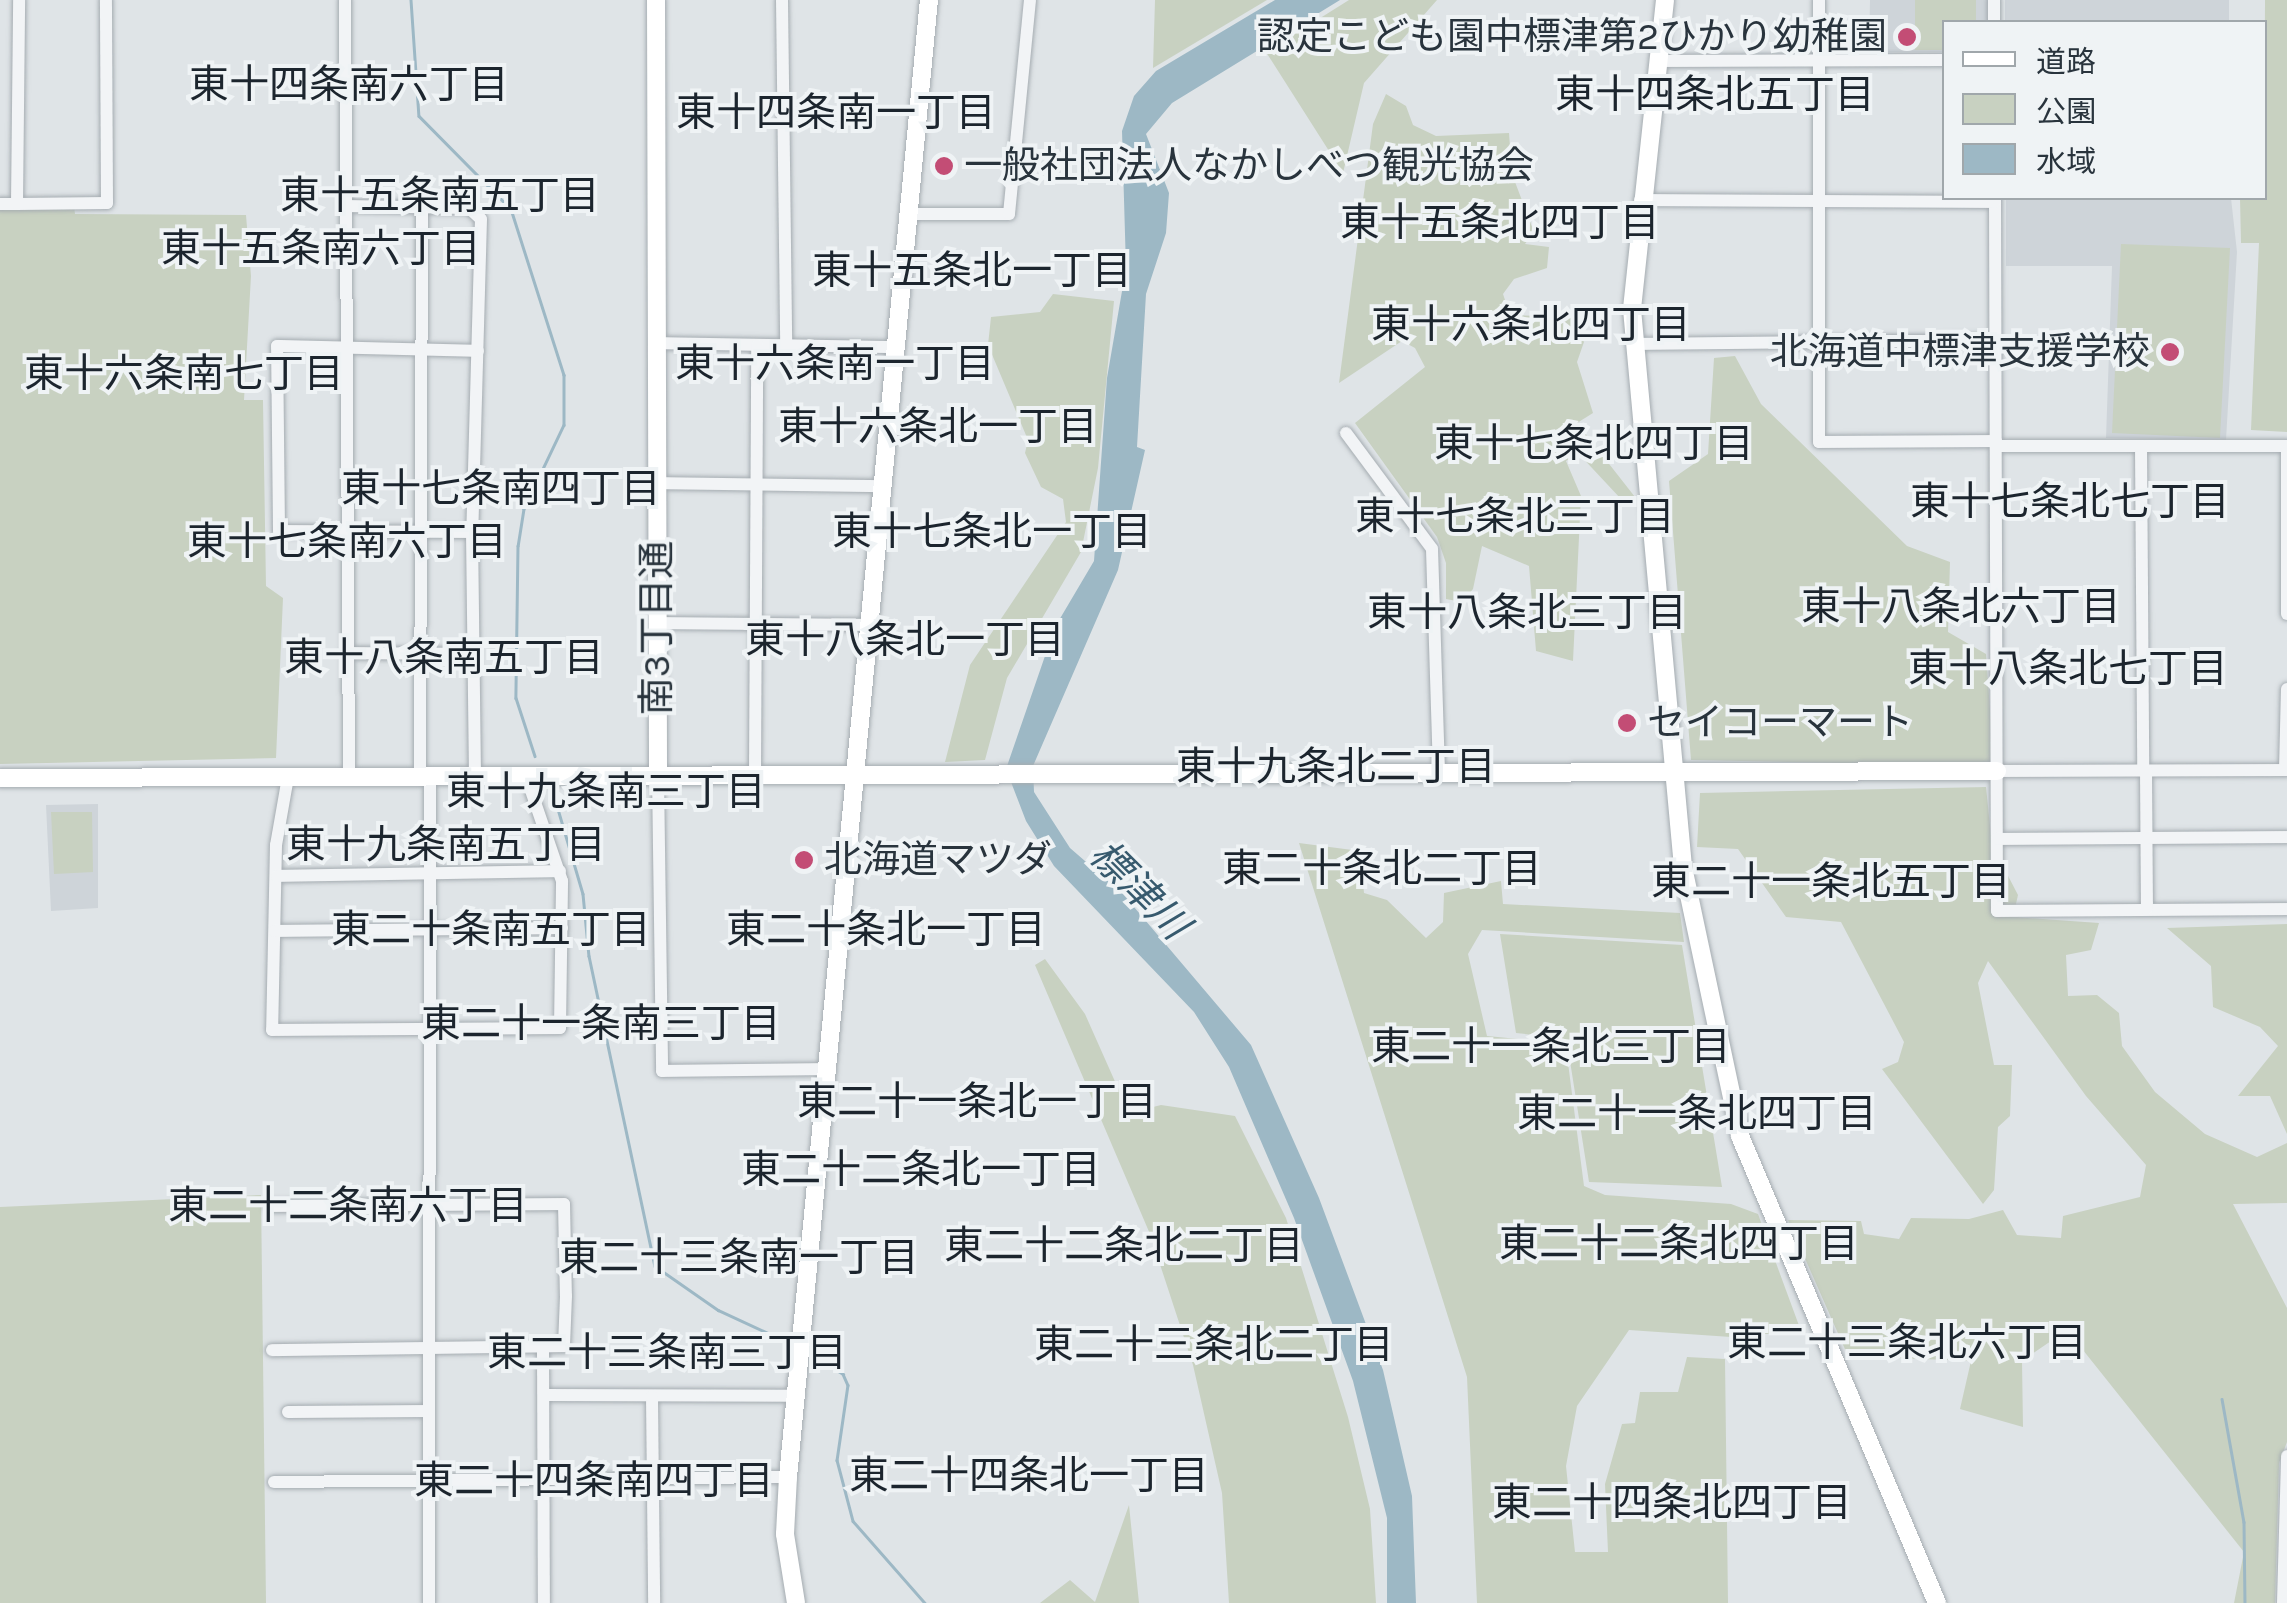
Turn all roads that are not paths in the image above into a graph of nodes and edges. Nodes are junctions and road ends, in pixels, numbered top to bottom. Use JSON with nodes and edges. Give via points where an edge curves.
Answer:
{"nodes":[{"id":1,"x":19,"y":0,"type":"edge"},
{"id":2,"x":106,"y":0,"type":"edge"},
{"id":3,"x":345,"y":0,"type":"edge"},
{"id":4,"x":656,"y":0,"type":"edge"},
{"id":5,"x":782,"y":0,"type":"edge"},
{"id":6,"x":929,"y":0,"type":"edge"},
{"id":7,"x":1030,"y":0,"type":"edge"},
{"id":8,"x":1665,"y":0,"type":"edge"},
{"id":9,"x":1819,"y":0,"type":"edge"},
{"id":10,"x":1819,"y":60,"type":"junction"},
{"id":11,"x":1942,"y":60,"type":"edge"},
{"id":12,"x":1658,"y":61,"type":"junction"},
{"id":13,"x":1640,"y":200,"type":"junction"},
{"id":14,"x":1820,"y":200,"type":"junction"},
{"id":15,"x":1995,"y":200,"type":"edge"},
{"id":16,"x":0,"y":204,"type":"edge"},
{"id":17,"x":17,"y":204,"type":"junction"},
{"id":18,"x":345,"y":206,"type":"junction"},
{"id":19,"x":422,"y":208,"type":"junction"},
{"id":20,"x":910,"y":214,"type":"junction"},
{"id":21,"x":1996,"y":340,"type":"junction"},
{"id":22,"x":1819,"y":342,"type":"junction"},
{"id":23,"x":657,"y":343,"type":"junction"},
{"id":24,"x":1636,"y":344,"type":"junction"},
{"id":25,"x":758,"y":345,"type":"junction"},
{"id":26,"x":786,"y":345,"type":"junction"},
{"id":27,"x":894,"y":347,"type":"junction"},
{"id":28,"x":344,"y":348,"type":"junction"},
{"id":29,"x":417,"y":350,"type":"junction"},
{"id":30,"x":478,"y":351,"type":"junction"},
{"id":31,"x":1346,"y":432,"type":"dead end"},
{"id":32,"x":1996,"y":444,"type":"junction"},
{"id":33,"x":2141,"y":446,"type":"junction"},
{"id":34,"x":757,"y":483,"type":"junction"},
{"id":35,"x":656,"y":484,"type":"junction"},
{"id":36,"x":882,"y":486,"type":"junction"},
{"id":37,"x":347,"y":530,"type":"junction"},
{"id":38,"x":418,"y":531,"type":"junction"},
{"id":39,"x":472,"y":532,"type":"junction"},
{"id":40,"x":2287,"y":552,"type":"edge"},
{"id":41,"x":2287,"y":614,"type":"edge"},
{"id":42,"x":656,"y":624,"type":"junction"},
{"id":43,"x":758,"y":624,"type":"junction"},
{"id":44,"x":869,"y":624,"type":"junction"},
{"id":45,"x":346,"y":653,"type":"junction"},
{"id":46,"x":420,"y":654,"type":"junction"},
{"id":47,"x":474,"y":654,"type":"junction"},
{"id":48,"x":2287,"y":689,"type":"edge"},
{"id":49,"x":1675,"y":770,"type":"junction"},
{"id":50,"x":2286,"y":770,"type":"edge"},
{"id":51,"x":1997,"y":771,"type":"junction"},
{"id":52,"x":2145,"y":771,"type":"junction"},
{"id":53,"x":1440,"y":774,"type":"junction"},
{"id":54,"x":755,"y":775,"type":"junction"},
{"id":55,"x":475,"y":776,"type":"junction"},
{"id":56,"x":526,"y":776,"type":"junction"},
{"id":57,"x":658,"y":776,"type":"junction"},
{"id":58,"x":854,"y":776,"type":"junction"},
{"id":59,"x":288,"y":777,"type":"junction"},
{"id":60,"x":349,"y":777,"type":"junction"},
{"id":61,"x":425,"y":777,"type":"junction"},
{"id":62,"x":0,"y":778,"type":"edge"},
{"id":63,"x":2287,"y":837,"type":"edge"},
{"id":64,"x":1996,"y":839,"type":"junction"},
{"id":65,"x":2146,"y":839,"type":"junction"},
{"id":66,"x":560,"y":871,"type":"junction"},
{"id":67,"x":428,"y":873,"type":"junction"},
{"id":68,"x":277,"y":876,"type":"junction"},
{"id":69,"x":2146,"y":909,"type":"junction"},
{"id":70,"x":2287,"y":909,"type":"edge"},
{"id":71,"x":428,"y":928,"type":"junction"},
{"id":72,"x":562,"y":928,"type":"junction"},
{"id":73,"x":275,"y":931,"type":"junction"},
{"id":74,"x":430,"y":1030,"type":"junction"},
{"id":75,"x":826,"y":1069,"type":"junction"},
{"id":76,"x":430,"y":1205,"type":"junction"},
{"id":77,"x":270,"y":1206,"type":"dead end"},
{"id":78,"x":544,"y":1348,"type":"junction"},
{"id":79,"x":430,"y":1349,"type":"junction"},
{"id":80,"x":272,"y":1350,"type":"dead end"},
{"id":81,"x":544,"y":1395,"type":"junction"},
{"id":82,"x":796,"y":1396,"type":"junction"},
{"id":83,"x":652,"y":1397,"type":"junction"},
{"id":84,"x":430,"y":1411,"type":"junction"},
{"id":85,"x":288,"y":1412,"type":"dead end"},
{"id":86,"x":2287,"y":1456,"type":"edge"},
{"id":87,"x":788,"y":1476,"type":"junction"},
{"id":88,"x":430,"y":1478,"type":"junction"},
{"id":89,"x":544,"y":1479,"type":"junction"},
{"id":90,"x":652,"y":1479,"type":"junction"},
{"id":91,"x":274,"y":1482,"type":"dead end"},
{"id":92,"x":429,"y":1603,"type":"edge"},
{"id":93,"x":544,"y":1603,"type":"edge"},
{"id":94,"x":654,"y":1603,"type":"edge"},
{"id":95,"x":796,"y":1603,"type":"edge"},
{"id":96,"x":1937,"y":1603,"type":"edge"},
{"id":97,"x":2283,"y":1603,"type":"edge"}],
"edges":[{"from":1,"to":17,"type":"street"},
{"from":2,"to":17,"type":"street","via":[[107,204]]},
{"from":3,"to":18,"type":"street"},
{"from":4,"to":23,"type":"street","name":"南3丁目通"},
{"from":5,"to":26,"type":"street"},
{"from":6,"to":20,"type":"street"},
{"from":7,"to":20,"type":"street","via":[[1009,214]]},
{"from":8,"to":12,"type":"street"},
{"from":9,"to":10,"type":"street"},
{"from":10,"to":11,"type":"street"},
{"from":10,"to":12,"type":"street"},
{"from":10,"to":14,"type":"street"},
{"from":12,"to":13,"type":"street"},
{"from":13,"to":14,"type":"street"},
{"from":13,"to":24,"type":"street","via":[[1632,288]]},
{"from":14,"to":15,"type":"street"},
{"from":14,"to":22,"type":"street"},
{"from":15,"to":21,"type":"street"},
{"from":16,"to":17,"type":"street"},
{"from":18,"to":19,"type":"street"},
{"from":18,"to":28,"type":"street"},
{"from":19,"to":29,"type":"street"},
{"from":19,"to":30,"type":"street","via":[[469,208],[481,219]]},
{"from":20,"to":27,"type":"street"},
{"from":21,"to":22,"type":"street"},
{"from":21,"to":32,"type":"street"},
{"from":22,"to":24,"type":"street"},
{"from":22,"to":32,"type":"street","via":[[1819,442]]},
{"from":23,"to":25,"type":"street"},
{"from":23,"to":35,"type":"street","name":"南3丁目通"},
{"from":24,"to":49,"type":"street"},
{"from":25,"to":26,"type":"street"},
{"from":25,"to":34,"type":"street"},
{"from":26,"to":27,"type":"street"},
{"from":27,"to":36,"type":"street"},
{"from":28,"to":29,"type":"street"},
{"from":28,"to":37,"type":"street"},
{"from":28,"to":37,"type":"street","via":[[277,346],[279,531]]},
{"from":29,"to":30,"type":"street"},
{"from":29,"to":38,"type":"street"},
{"from":30,"to":39,"type":"street"},
{"from":31,"to":53,"type":"street","via":[[1432,549]]},
{"from":32,"to":33,"type":"street"},
{"from":32,"to":51,"type":"street"},
{"from":33,"to":40,"type":"street","via":[[2286,446]]},
{"from":33,"to":52,"type":"street"},
{"from":34,"to":35,"type":"street"},
{"from":34,"to":36,"type":"street"},
{"from":34,"to":43,"type":"street"},
{"from":35,"to":42,"type":"street","name":"南3丁目通"},
{"from":36,"to":44,"type":"street"},
{"from":37,"to":38,"type":"street"},
{"from":37,"to":45,"type":"street"},
{"from":38,"to":39,"type":"street"},
{"from":38,"to":46,"type":"street"},
{"from":39,"to":47,"type":"street"},
{"from":40,"to":41,"type":"street"},
{"from":42,"to":43,"type":"street"},
{"from":42,"to":57,"type":"street","name":"南3丁目通"},
{"from":43,"to":44,"type":"street"},
{"from":43,"to":54,"type":"street"},
{"from":44,"to":58,"type":"street"},
{"from":45,"to":46,"type":"street"},
{"from":45,"to":60,"type":"street"},
{"from":46,"to":47,"type":"street"},
{"from":46,"to":61,"type":"street"},
{"from":47,"to":55,"type":"street"},
{"from":48,"to":50,"type":"street"},
{"from":49,"to":51,"type":"street"},
{"from":49,"to":53,"type":"street"},
{"from":49,"to":96,"type":"street","via":[[1682,867],[1740,1136]]},
{"from":50,"to":52,"type":"street"},
{"from":51,"to":52,"type":"street"},
{"from":51,"to":64,"type":"street"},
{"from":52,"to":65,"type":"street"},
{"from":53,"to":58,"type":"street"},
{"from":54,"to":57,"type":"street"},
{"from":54,"to":58,"type":"street"},
{"from":55,"to":56,"type":"street"},
{"from":55,"to":61,"type":"street"},
{"from":56,"to":57,"type":"street"},
{"from":56,"to":66,"type":"street"},
{"from":57,"to":75,"type":"street","via":[[662,1071]]},
{"from":58,"to":75,"type":"street"},
{"from":59,"to":60,"type":"street"},
{"from":59,"to":62,"type":"street"},
{"from":59,"to":68,"type":"street"},
{"from":60,"to":61,"type":"street"},
{"from":61,"to":67,"type":"street"},
{"from":63,"to":65,"type":"street"},
{"from":64,"to":65,"type":"street"},
{"from":64,"to":69,"type":"street","via":[[1996,910]]},
{"from":65,"to":69,"type":"street"},
{"from":66,"to":67,"type":"street"},
{"from":66,"to":72,"type":"street"},
{"from":67,"to":68,"type":"street"},
{"from":67,"to":71,"type":"street"},
{"from":68,"to":73,"type":"street"},
{"from":69,"to":70,"type":"street"},
{"from":71,"to":72,"type":"street"},
{"from":71,"to":73,"type":"street"},
{"from":71,"to":74,"type":"street"},
{"from":72,"to":74,"type":"street","via":[[560,1028]]},
{"from":73,"to":74,"type":"street","via":[[272,1030]]},
{"from":74,"to":76,"type":"street"},
{"from":75,"to":82,"type":"street"},
{"from":76,"to":77,"type":"street"},
{"from":76,"to":78,"type":"street","via":[[564,1204],[564,1346]]},
{"from":76,"to":79,"type":"street"},
{"from":78,"to":79,"type":"street"},
{"from":78,"to":81,"type":"street"},
{"from":79,"to":80,"type":"street"},
{"from":79,"to":84,"type":"street"},
{"from":81,"to":83,"type":"street"},
{"from":81,"to":89,"type":"street"},
{"from":82,"to":83,"type":"street"},
{"from":82,"to":87,"type":"street"},
{"from":83,"to":90,"type":"street"},
{"from":84,"to":85,"type":"street"},
{"from":84,"to":88,"type":"street"},
{"from":86,"to":97,"type":"street"},
{"from":87,"to":90,"type":"street"},
{"from":87,"to":95,"type":"street","via":[[784,1534]]},
{"from":88,"to":89,"type":"street"},
{"from":88,"to":91,"type":"street"},
{"from":88,"to":92,"type":"street"},
{"from":89,"to":90,"type":"street"},
{"from":89,"to":93,"type":"street"},
{"from":90,"to":94,"type":"street"}]}
